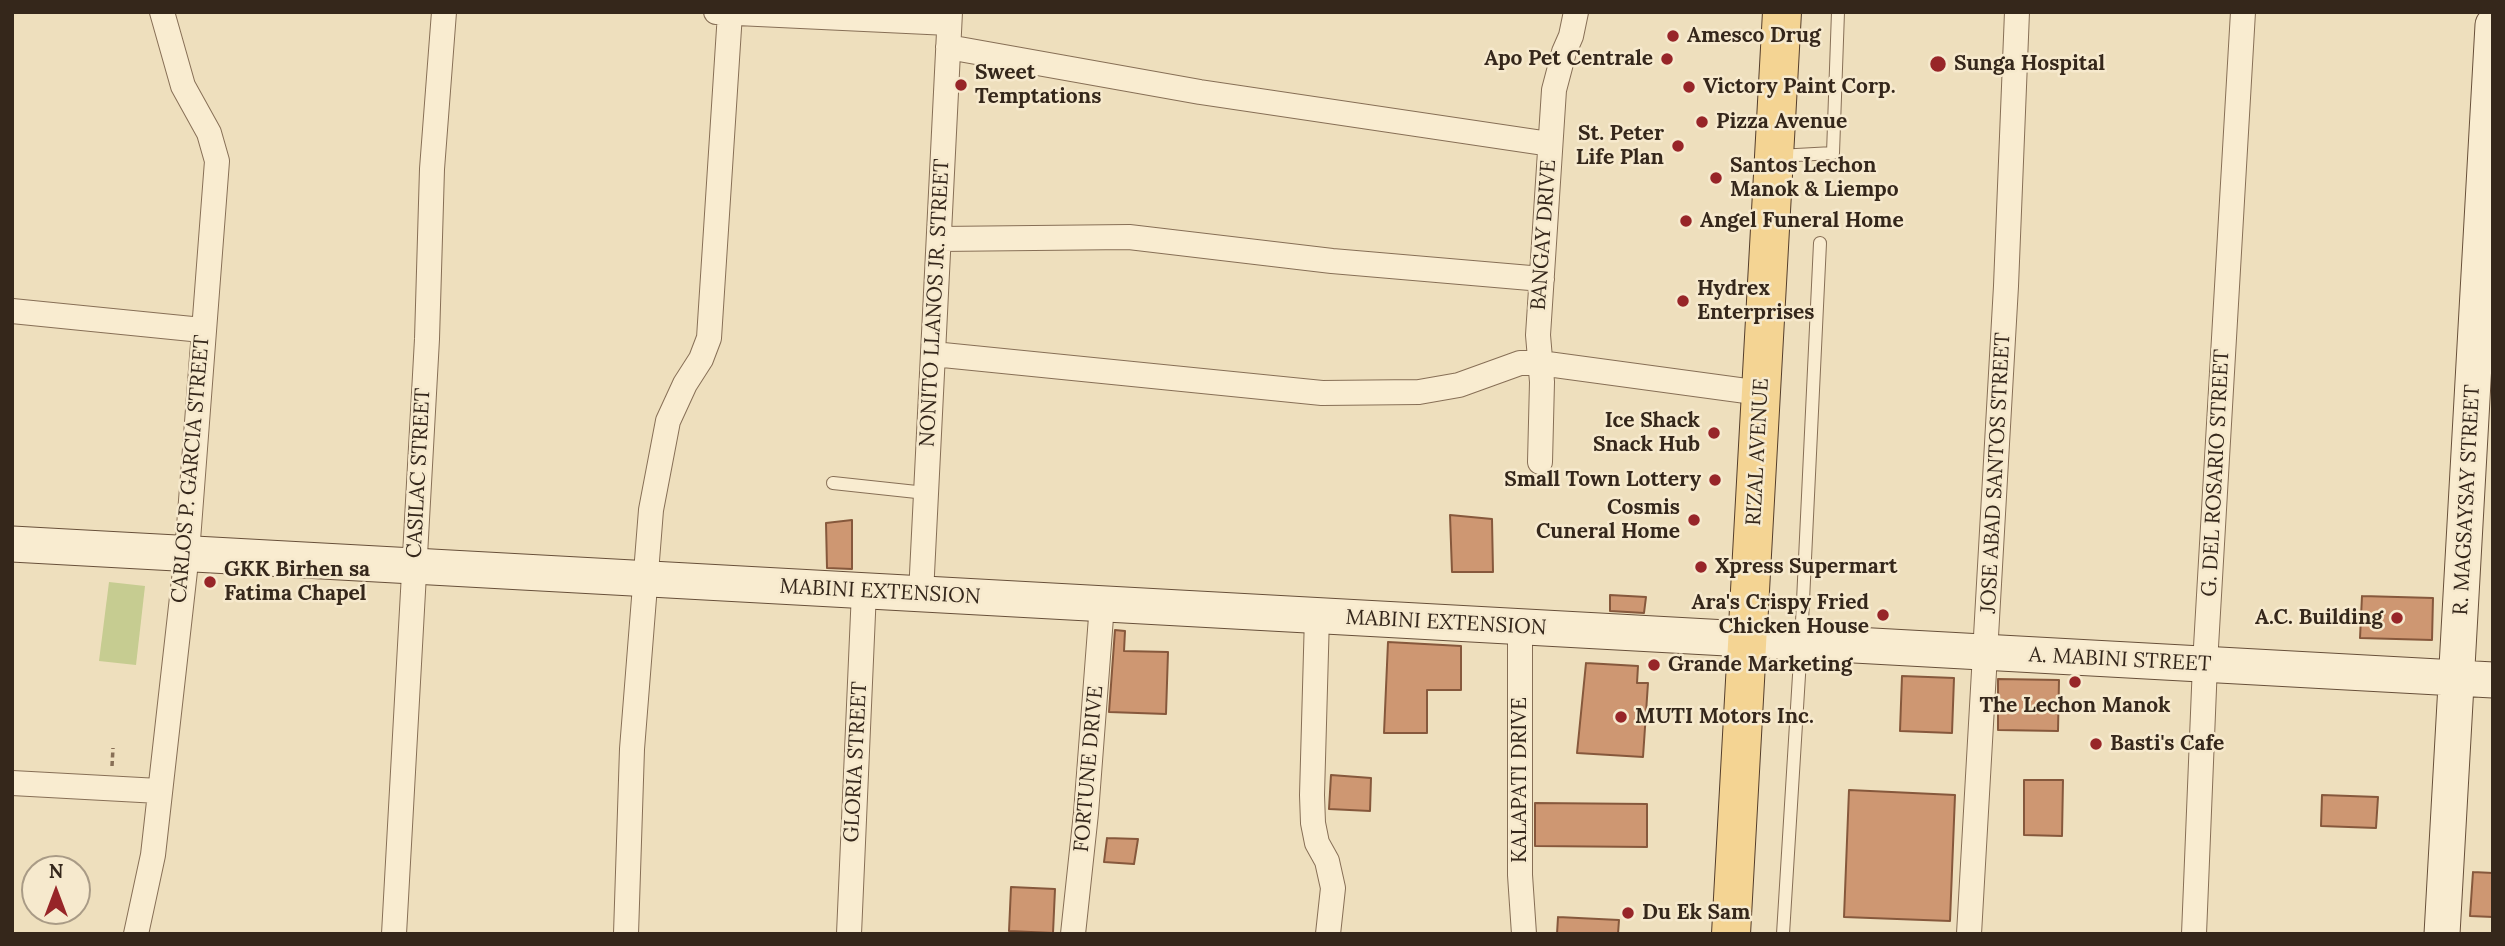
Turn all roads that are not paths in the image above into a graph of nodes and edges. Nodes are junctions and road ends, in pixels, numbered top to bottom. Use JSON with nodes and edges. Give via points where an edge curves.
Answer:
{"nodes":[{"id":1,"x":162,"y":12,"type":"edge"},
{"id":2,"x":444,"y":12,"type":"edge"},
{"id":3,"x":715,"y":12,"type":"edge"},
{"id":4,"x":1576,"y":12,"type":"edge"},
{"id":5,"x":1782,"y":12,"type":"edge"},
{"id":6,"x":1838,"y":12,"type":"edge"},
{"id":7,"x":2017,"y":12,"type":"edge"},
{"id":8,"x":2243,"y":12,"type":"edge"},
{"id":9,"x":730,"y":13,"type":"edge"},
{"id":10,"x":2493,"y":25,"type":"edge"},
{"id":11,"x":949,"y":28,"type":"edge"},
{"id":12,"x":2491,"y":108,"type":"edge"},
{"id":13,"x":1550,"y":144,"type":"junction"},
{"id":14,"x":1774,"y":156,"type":"junction"},
{"id":15,"x":939,"y":239,"type":"junction"},
{"id":16,"x":1820,"y":243,"type":"dead end"},
{"id":17,"x":1542,"y":279,"type":"junction"},
{"id":18,"x":12,"y":311,"type":"edge"},
{"id":19,"x":202,"y":330,"type":"junction"},
{"id":20,"x":933,"y":354,"type":"junction"},
{"id":21,"x":1540,"y":363,"type":"junction"},
{"id":22,"x":1761,"y":393,"type":"junction"},
{"id":23,"x":1541,"y":462,"type":"dead end"},
{"id":24,"x":833,"y":483,"type":"dead end"},
{"id":25,"x":926,"y":493,"type":"junction"},
{"id":26,"x":12,"y":544,"type":"edge"},
{"id":27,"x":187,"y":553,"type":"junction"},
{"id":28,"x":414,"y":566,"type":"junction"},
{"id":29,"x":645,"y":579,"type":"junction"},
{"id":30,"x":864,"y":591,"type":"junction"},
{"id":31,"x":921,"y":594,"type":"junction"},
{"id":32,"x":1102,"y":604,"type":"junction"},
{"id":33,"x":1317,"y":616,"type":"junction"},
{"id":34,"x":1520,"y":627,"type":"junction"},
{"id":35,"x":1747,"y":640,"type":"junction"},
{"id":36,"x":1801,"y":643,"type":"junction"},
{"id":37,"x":1986,"y":652,"type":"junction"},
{"id":38,"x":2205,"y":664,"type":"junction"},
{"id":39,"x":2457,"y":678,"type":"junction"},
{"id":40,"x":2493,"y":680,"type":"edge"},
{"id":41,"x":12,"y":783,"type":"edge"},
{"id":42,"x":159,"y":791,"type":"junction"},
{"id":43,"x":136,"y":934,"type":"edge"},
{"id":44,"x":394,"y":934,"type":"edge"},
{"id":45,"x":626,"y":934,"type":"edge"},
{"id":46,"x":849,"y":934,"type":"edge"},
{"id":47,"x":1073,"y":934,"type":"edge"},
{"id":48,"x":1328,"y":934,"type":"edge"},
{"id":49,"x":1524,"y":934,"type":"edge"},
{"id":50,"x":1731,"y":934,"type":"edge"},
{"id":51,"x":1783,"y":934,"type":"edge"},
{"id":52,"x":1969,"y":934,"type":"edge"},
{"id":53,"x":2194,"y":934,"type":"edge"},
{"id":54,"x":2442,"y":934,"type":"edge"}],
"edges":[{"from":1,"to":19,"type":"street","name":"CARLOS P. GARCIA STREET","via":[[183,86],[209,133],[217,161]]},
{"from":2,"to":28,"type":"street","name":"CASILAC STREET"},
{"from":3,"to":9,"type":"street"},
{"from":4,"to":13,"type":"street","name":"BANGAY DRIVE","via":[[1554,90]]},
{"from":5,"to":14,"type":"main road","name":"RIZAL AVENUE"},
{"from":6,"to":14,"type":"lane","via":[[1833,153]]},
{"from":7,"to":37,"type":"street","name":"JOSE ABAD SANTOS STREET"},
{"from":8,"to":38,"type":"street","name":"G. DEL ROSARIO STREET"},
{"from":9,"to":11,"type":"street"},
{"from":9,"to":29,"type":"street","via":[[709,338],[668,421],[651,510]]},
{"from":10,"to":12,"type":"street","name":"R. MAGSAYSAY STREET"},
{"from":11,"to":13,"type":"street","via":[[1200,92]]},
{"from":11,"to":15,"type":"street","name":"NONITO LLANOS JR. STREET"},
{"from":12,"to":39,"type":"street","name":"R. MAGSAYSAY STREET"},
{"from":13,"to":17,"type":"street","name":"BANGAY DRIVE"},
{"from":14,"to":22,"type":"main road","name":"RIZAL AVENUE"},
{"from":15,"to":17,"type":"street","via":[[1129,237]]},
{"from":15,"to":20,"type":"street","name":"NONITO LLANOS JR. STREET"},
{"from":16,"to":36,"type":"lane"},
{"from":17,"to":21,"type":"street","name":"BANGAY DRIVE"},
{"from":18,"to":19,"type":"street"},
{"from":19,"to":27,"type":"street","name":"CARLOS P. GARCIA STREET"},
{"from":20,"to":21,"type":"street","via":[[1371,394],[1459,385],[1520,363]]},
{"from":20,"to":25,"type":"street","name":"NONITO LLANOS JR. STREET"},
{"from":21,"to":22,"type":"street"},
{"from":21,"to":23,"type":"street","name":"BANGAY DRIVE"},
{"from":22,"to":35,"type":"main road","name":"RIZAL AVENUE"},
{"from":24,"to":25,"type":"lane"},
{"from":25,"to":31,"type":"street","name":"NONITO LLANOS JR. STREET"},
{"from":26,"to":27,"type":"street","name":"MABINI EXTENSION"},
{"from":27,"to":28,"type":"street","name":"MABINI EXTENSION"},
{"from":27,"to":42,"type":"street","name":"CARLOS P. GARCIA STREET"},
{"from":28,"to":29,"type":"street","name":"MABINI EXTENSION"},
{"from":28,"to":44,"type":"street","name":"CASILAC STREET"},
{"from":29,"to":30,"type":"street","name":"MABINI EXTENSION"},
{"from":29,"to":45,"type":"street"},
{"from":30,"to":31,"type":"street","name":"MABINI EXTENSION"},
{"from":30,"to":46,"type":"street","name":"GLORIA STREET"},
{"from":31,"to":32,"type":"street","name":"MABINI EXTENSION"},
{"from":32,"to":33,"type":"street","name":"MABINI EXTENSION"},
{"from":32,"to":47,"type":"street","name":"FORTUNE DRIVE"},
{"from":33,"to":34,"type":"street","name":"MABINI EXTENSION"},
{"from":33,"to":48,"type":"street","via":[[1313,823],[1333,888]]},
{"from":34,"to":35,"type":"street","name":"MABINI EXTENSION"},
{"from":34,"to":49,"type":"street","name":"KALAPATI DRIVE"},
{"from":35,"to":36,"type":"street","name":"A. MABINI STREET"},
{"from":35,"to":50,"type":"main road","name":"RIZAL AVENUE"},
{"from":36,"to":37,"type":"street","name":"A. MABINI STREET"},
{"from":36,"to":51,"type":"lane"},
{"from":37,"to":38,"type":"street","name":"A. MABINI STREET"},
{"from":37,"to":52,"type":"street","name":"JOSE ABAD SANTOS STREET"},
{"from":38,"to":39,"type":"street","name":"A. MABINI STREET"},
{"from":38,"to":53,"type":"street","name":"G. DEL ROSARIO STREET"},
{"from":39,"to":40,"type":"street","name":"A. MABINI STREET"},
{"from":39,"to":54,"type":"street","name":"R. MAGSAYSAY STREET"},
{"from":41,"to":42,"type":"street"},
{"from":42,"to":43,"type":"street","name":"CARLOS P. GARCIA STREET","via":[[153,855]]}]}
